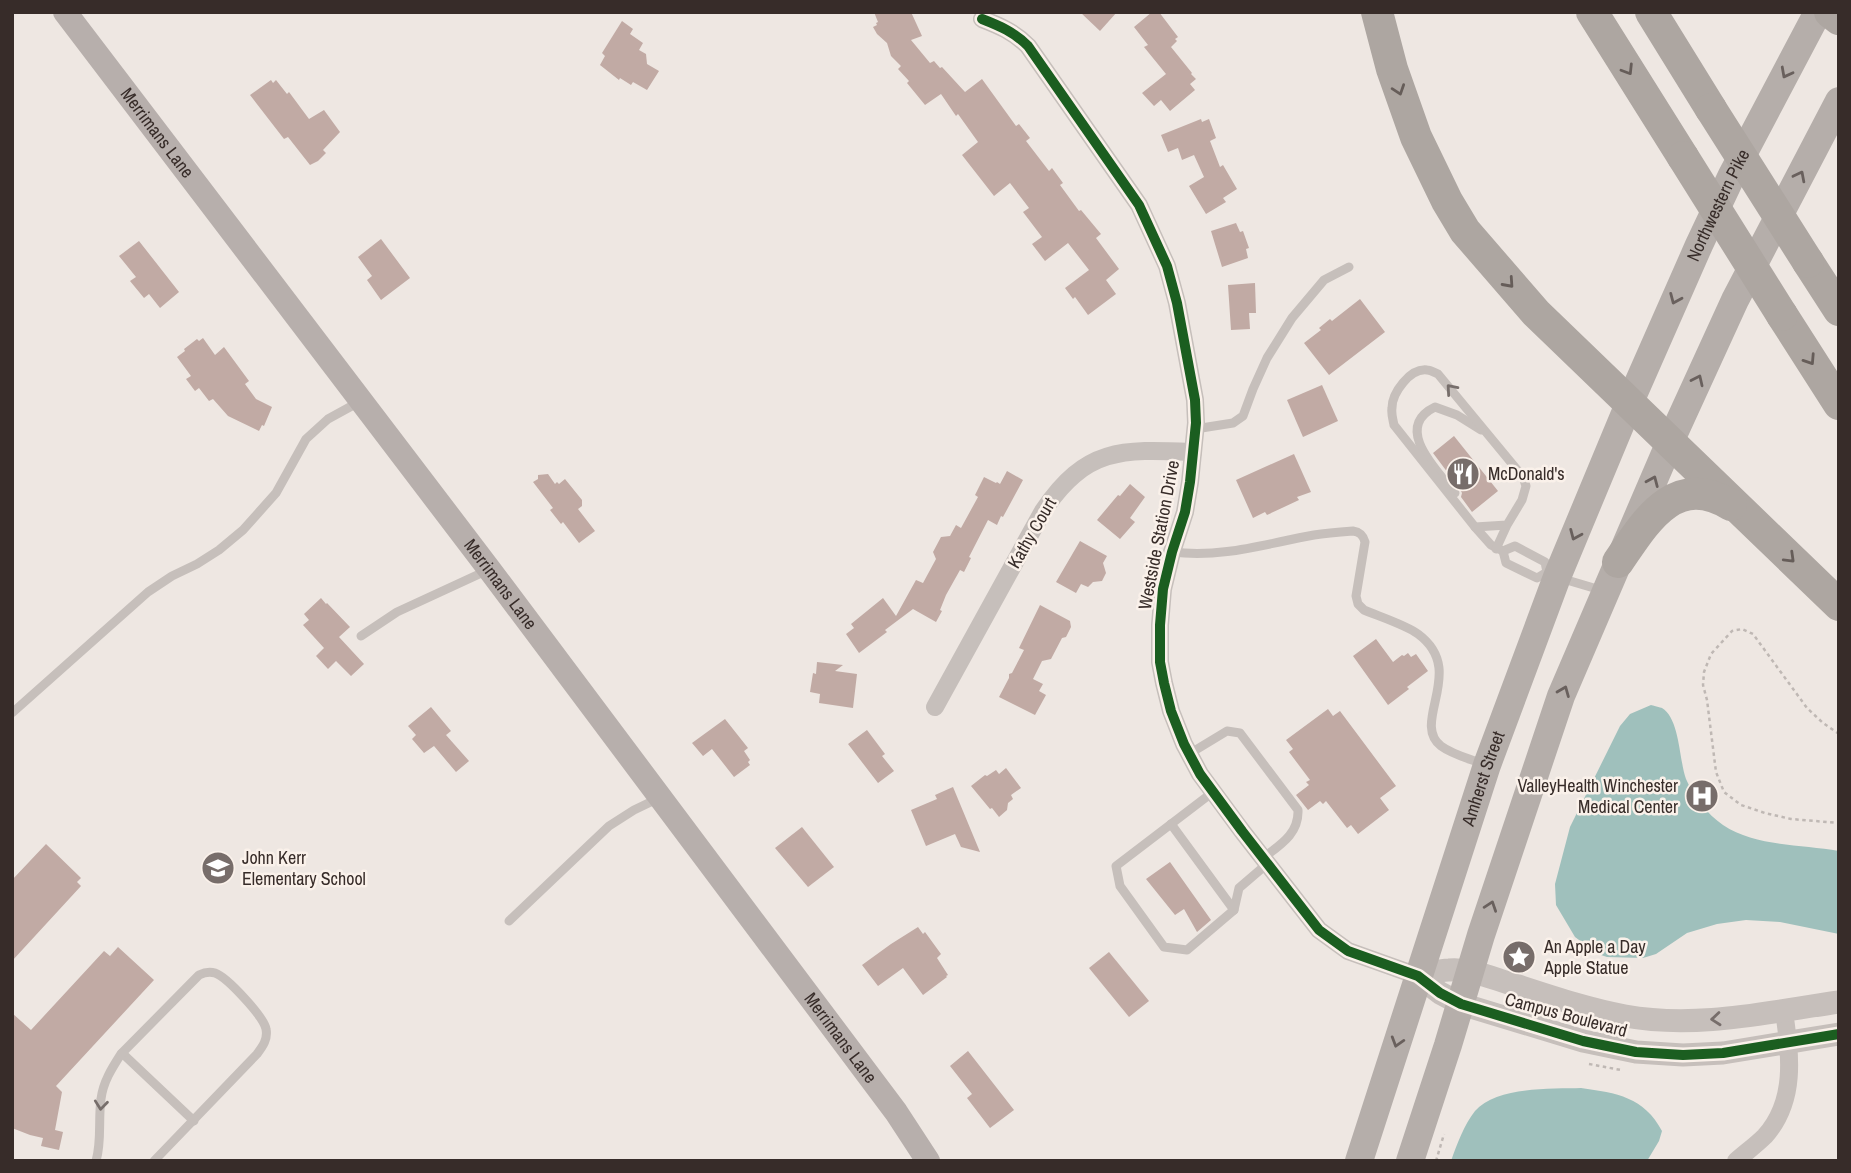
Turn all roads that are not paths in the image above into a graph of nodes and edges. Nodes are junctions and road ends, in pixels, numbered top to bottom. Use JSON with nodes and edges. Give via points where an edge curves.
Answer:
{"nodes":[{"id":1,"x":65,"y":12,"type":"edge"},
{"id":2,"x":1377,"y":12,"type":"edge"},
{"id":3,"x":1592,"y":12,"type":"edge"},
{"id":4,"x":1651,"y":12,"type":"edge"},
{"id":5,"x":1818,"y":12,"type":"edge"},
{"id":6,"x":1830,"y":12,"type":"edge"},
{"id":7,"x":982,"y":19,"type":"dead end"},
{"id":8,"x":1839,"y":19,"type":"edge"},
{"id":9,"x":1839,"y":101,"type":"edge"},
{"id":10,"x":1349,"y":267,"type":"dead end"},
{"id":11,"x":1839,"y":310,"type":"edge"},
{"id":12,"x":360,"y":401,"type":"junction"},
{"id":13,"x":1629,"y":404,"type":"junction"},
{"id":14,"x":1839,"y":404,"type":"edge"},
{"id":15,"x":1195,"y":429,"type":"junction"},
{"id":16,"x":1489,"y":434,"type":"junction"},
{"id":17,"x":1670,"y":442,"type":"junction"},
{"id":18,"x":1193,"y":452,"type":"junction"},
{"id":19,"x":1742,"y":512,"type":"junction"},
{"id":20,"x":1472,"y":523,"type":"junction"},
{"id":21,"x":1507,"y":525,"type":"junction"},
{"id":22,"x":1500,"y":550,"type":"junction"},
{"id":23,"x":1172,"y":552,"type":"junction"},
{"id":24,"x":1618,"y":562,"type":"junction"},
{"id":25,"x":489,"y":569,"type":"junction"},
{"id":26,"x":1552,"y":574,"type":"junction"},
{"id":27,"x":1605,"y":591,"type":"junction"},
{"id":28,"x":1839,"y":605,"type":"edge"},
{"id":29,"x":360,"y":636,"type":"dead end"},
{"id":30,"x":935,"y":707,"type":"dead end"},
{"id":31,"x":12,"y":713,"type":"edge"},
{"id":32,"x":1189,"y":754,"type":"junction"},
{"id":33,"x":1487,"y":765,"type":"junction"},
{"id":34,"x":1213,"y":792,"type":"junction"},
{"id":35,"x":661,"y":797,"type":"junction"},
{"id":36,"x":1171,"y":824,"type":"junction"},
{"id":37,"x":1265,"y":861,"type":"junction"},
{"id":38,"x":1234,"y":910,"type":"junction"},
{"id":39,"x":509,"y":921,"type":"dead end"},
{"id":40,"x":1470,"y":971,"type":"junction"},
{"id":41,"x":1418,"y":976,"type":"junction"},
{"id":42,"x":1839,"y":1002,"type":"edge"},
{"id":43,"x":1461,"y":1004,"type":"junction"},
{"id":44,"x":1784,"y":1011,"type":"junction"},
{"id":45,"x":1839,"y":1034,"type":"edge"},
{"id":46,"x":1788,"y":1042,"type":"junction"},
{"id":47,"x":122,"y":1053,"type":"junction"},
{"id":48,"x":194,"y":1121,"type":"junction"},
{"id":49,"x":96,"y":1161,"type":"edge"},
{"id":50,"x":154,"y":1161,"type":"edge"},
{"id":51,"x":928,"y":1161,"type":"edge"},
{"id":52,"x":1359,"y":1161,"type":"edge"},
{"id":53,"x":1410,"y":1161,"type":"edge"},
{"id":54,"x":1736,"y":1161,"type":"edge"}],
"edges":[{"from":1,"to":12,"type":"main road","name":"Merrimans Lane"},
{"from":2,"to":13,"type":"highway","one_way":true,"via":[[1416,137],[1465,231],[1536,313]]},
{"from":3,"to":14,"type":"highway","one_way":true,"bridge":true},
{"from":4,"to":11,"type":"highway","bridge":true},
{"from":5,"to":13,"type":"main road","name":"Northwestern Pike","one_way":true,"via":[[1732,175]]},
{"from":6,"to":8,"type":"highway"},
{"from":7,"to":15,"type":"street","name":"Westside Station Drive","via":[[1006,28],[1028,46],[1139,205],[1167,266],[1177,303],[1195,400]]},
{"from":17,"to":9,"type":"main road","one_way":true,"via":[[1735,300]]},
{"from":10,"to":15,"type":"lane","via":[[1324,280],[1292,318],[1268,358],[1243,416],[1233,423]]},
{"from":12,"to":25,"type":"main road","name":"Merrimans Lane"},
{"from":12,"to":31,"type":"lane","via":[[328,419],[306,439],[276,493],[243,530],[219,550],[148,592]]},
{"from":13,"to":17,"type":"highway"},
{"from":13,"to":26,"type":"main road","name":"Amherst Street","one_way":true},
{"from":15,"to":18,"type":"street","name":"Westside Station Drive"},
{"from":16,"to":20,"type":"lane","via":[[1435,407],[1419,423],[1418,442],[1423,452],[1467,508]]},
{"from":16,"to":20,"type":"lane","one_way":true,"via":[[1438,374],[1416,372],[1394,398],[1394,425]]},
{"from":16,"to":21,"type":"lane","via":[[1526,486]]},
{"from":17,"to":19,"type":"highway"},
{"from":24,"to":17,"type":"main road","one_way":true},
{"from":18,"to":23,"type":"street","name":"Westside Station Drive","via":[[1185,513]]},
{"from":18,"to":30,"type":"street","name":"Kathy Court","via":[[1111,454],[1067,480],[1043,510]]},
{"from":19,"to":24,"type":"highway","via":[[1698,492],[1673,499],[1640,529]]},
{"from":19,"to":28,"type":"highway","one_way":true},
{"from":20,"to":21,"type":"lane"},
{"from":20,"to":22,"type":"lane"},
{"from":21,"to":22,"type":"lane"},
{"from":22,"to":26,"type":"lane","via":[[1515,546],[1545,562]]},
{"from":22,"to":26,"type":"lane","via":[[1506,563],[1537,578]]},
{"from":23,"to":32,"type":"street","name":"Westside Station Drive","via":[[1163,589],[1160,662],[1171,711]]},
{"from":23,"to":33,"type":"lane","via":[[1210,554],[1353,531],[1364,536],[1358,604],[1417,632],[1429,645],[1438,659],[1440,677],[1432,736],[1441,746]]},
{"from":24,"to":27,"type":"main road"},
{"from":25,"to":29,"type":"lane","via":[[397,612]]},
{"from":25,"to":35,"type":"main road","name":"Merrimans Lane"},
{"from":26,"to":27,"type":"lane"},
{"from":26,"to":33,"type":"main road","name":"Amherst Street"},
{"from":40,"to":27,"type":"main road","one_way":true,"via":[[1561,696]]},
{"from":32,"to":34,"type":"street","name":"Westside Station Drive"},
{"from":32,"to":37,"type":"lane","via":[[1227,731],[1240,733],[1298,810],[1292,832]]},
{"from":33,"to":41,"type":"main road","name":"Amherst Street"},
{"from":34,"to":36,"type":"lane"},
{"from":34,"to":37,"type":"street","name":"Westside Station Drive"},
{"from":35,"to":39,"type":"lane","via":[[609,827]]},
{"from":35,"to":51,"type":"main road","name":"Merrimans Lane"},
{"from":36,"to":38,"type":"lane"},
{"from":36,"to":38,"type":"lane","via":[[1116,866],[1120,886],[1164,947],[1186,950]]},
{"from":37,"to":38,"type":"lane","via":[[1239,888]]},
{"from":37,"to":41,"type":"street","name":"Westside Station Drive","via":[[1319,930],[1348,951]]},
{"from":40,"to":41,"type":"street","name":"Campus Boulevard"},
{"from":40,"to":43,"type":"main road"},
{"from":44,"to":40,"type":"street","name":"Campus Boulevard","one_way":true,"via":[[1698,1021],[1627,1016]]},
{"from":41,"to":43,"type":"street","name":"Campus Boulevard"},
{"from":41,"to":52,"type":"main road","name":"Amherst Street","one_way":true},
{"from":42,"to":44,"type":"street","name":"Campus Boulevard"},
{"from":43,"to":46,"type":"street","name":"Campus Boulevard","via":[[1570,1038],[1636,1052],[1723,1053]]},
{"from":43,"to":53,"type":"main road"},
{"from":44,"to":46,"type":"street"},
{"from":45,"to":46,"type":"street","name":"Campus Boulevard"},
{"from":46,"to":54,"type":"street","via":[[1788,1085],[1781,1110],[1770,1130]]},
{"from":47,"to":48,"type":"lane"},
{"from":47,"to":48,"type":"lane","via":[[200,975],[216,973],[225,979],[264,1021],[267,1033],[257,1054]]},
{"from":47,"to":49,"type":"lane","one_way":true,"via":[[106,1079],[101,1099]]},
{"from":48,"to":50,"type":"lane"}]}
